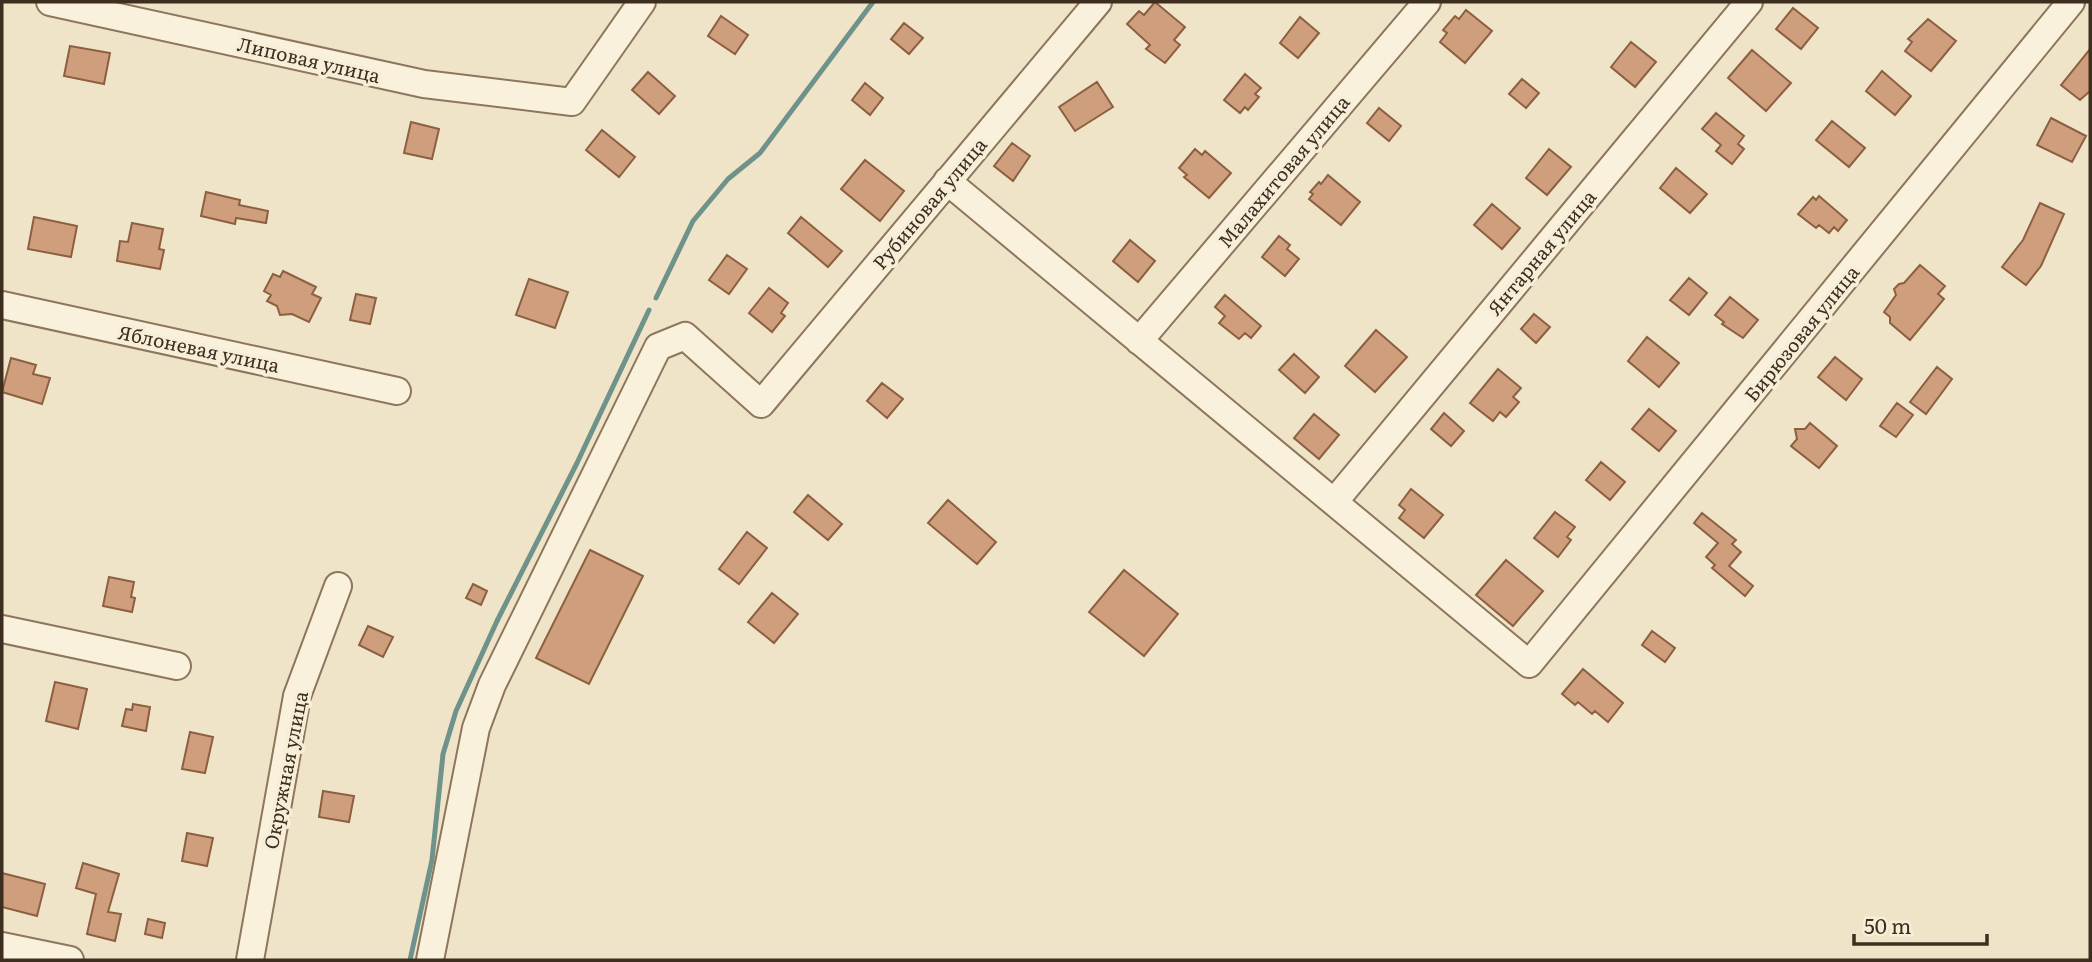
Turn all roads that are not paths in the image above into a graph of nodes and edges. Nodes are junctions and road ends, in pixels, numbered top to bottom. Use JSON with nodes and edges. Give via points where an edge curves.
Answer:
{"nodes":[{"id":1,"x":50,"y":2,"type":"edge"},
{"id":2,"x":642,"y":2,"type":"edge"},
{"id":3,"x":1098,"y":2,"type":"edge"},
{"id":4,"x":1427,"y":2,"type":"edge"},
{"id":5,"x":1749,"y":2,"type":"edge"},
{"id":6,"x":2071,"y":2,"type":"edge"},
{"id":7,"x":947,"y":181,"type":"junction"},
{"id":8,"x":2,"y":305,"type":"edge"},
{"id":9,"x":1139,"y":341,"type":"junction"},
{"id":10,"x":397,"y":391,"type":"dead end"},
{"id":11,"x":1334,"y":502,"type":"junction"},
{"id":12,"x":338,"y":586,"type":"dead end"},
{"id":13,"x":2,"y":629,"type":"edge"},
{"id":14,"x":177,"y":666,"type":"dead end"},
{"id":15,"x":2,"y":946,"type":"edge"},
{"id":16,"x":70,"y":960,"type":"edge"},
{"id":17,"x":250,"y":960,"type":"edge"},
{"id":18,"x":429,"y":960,"type":"edge"}],
"edges":[{"from":1,"to":2,"type":"street","name":"Липовая улица","via":[[424,85],[572,102]]},
{"from":3,"to":7,"type":"street","name":"Рубиновая улица"},
{"from":4,"to":9,"type":"street","name":"Малахитовая улица"},
{"from":5,"to":11,"type":"street","name":"Янтарная улица"},
{"from":6,"to":11,"type":"street","name":"Бирюзовая улица","via":[[1529,664]]},
{"from":7,"to":9,"type":"street"},
{"from":7,"to":18,"type":"street","name":"Рубиновая улица","via":[[761,404],[685,337],[658,347],[476,728]]},
{"from":8,"to":10,"type":"street","name":"Яблоневая улица"},
{"from":9,"to":11,"type":"street"},
{"from":12,"to":17,"type":"street","name":"Окружная улица","via":[[297,696]]},
{"from":13,"to":14,"type":"street"},
{"from":15,"to":16,"type":"street"}]}
